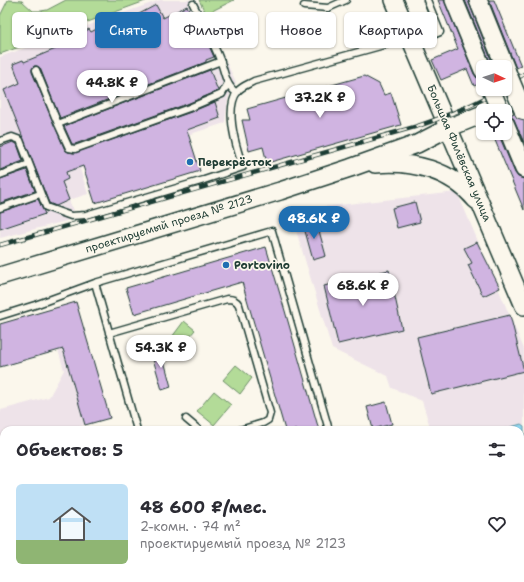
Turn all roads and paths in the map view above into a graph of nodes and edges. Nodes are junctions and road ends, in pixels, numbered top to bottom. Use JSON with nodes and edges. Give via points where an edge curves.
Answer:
{"nodes":[{"id":1,"x":346,"y":0,"type":"edge"},
{"id":2,"x":394,"y":0,"type":"edge"},
{"id":3,"x":427,"y":0,"type":"edge"},
{"id":4,"x":454,"y":0,"type":"edge"},
{"id":5,"x":478,"y":0,"type":"edge"},
{"id":6,"x":192,"y":4,"type":"dead end"},
{"id":7,"x":304,"y":6,"type":"dead end"},
{"id":8,"x":399,"y":12,"type":"edge"},
{"id":9,"x":432,"y":12,"type":"edge"},
{"id":10,"x":437,"y":25,"type":"edge"},
{"id":11,"x":437,"y":33,"type":"edge"},
{"id":12,"x":380,"y":48,"type":"edge"},
{"id":13,"x":414,"y":48,"type":"edge"},
{"id":14,"x":479,"y":60,"type":"edge"},
{"id":15,"x":221,"y":61,"type":"junction"},
{"id":16,"x":36,"y":70,"type":"dead end"},
{"id":17,"x":228,"y":83,"type":"junction"},
{"id":18,"x":236,"y":93,"type":"junction"},
{"id":19,"x":524,"y":107,"type":"edge"},
{"id":20,"x":512,"y":108,"type":"edge"},
{"id":21,"x":476,"y":117,"type":"edge"},
{"id":22,"x":58,"y":124,"type":"junction"},
{"id":23,"x":448,"y":128,"type":"junction"},
{"id":24,"x":512,"y":140,"type":"edge"},
{"id":25,"x":0,"y":141,"type":"edge"},
{"id":26,"x":28,"y":164,"type":"junction"},
{"id":27,"x":350,"y":168,"type":"junction"},
{"id":28,"x":524,"y":170,"type":"edge"},
{"id":29,"x":0,"y":175,"type":"edge"},
{"id":30,"x":40,"y":194,"type":"junction"},
{"id":31,"x":482,"y":207,"type":"junction"},
{"id":32,"x":0,"y":208,"type":"edge"},
{"id":33,"x":0,"y":276,"type":"edge"},
{"id":34,"x":95,"y":283,"type":"junction"},
{"id":35,"x":524,"y":306,"type":"edge"},
{"id":36,"x":0,"y":316,"type":"edge"},
{"id":37,"x":109,"y":333,"type":"junction"},
{"id":38,"x":186,"y":419,"type":"dead end"},
{"id":39,"x":136,"y":426,"type":"edge"},
{"id":40,"x":195,"y":426,"type":"edge"},
{"id":41,"x":253,"y":426,"type":"edge"},
{"id":42,"x":328,"y":426,"type":"edge"}],
"edges":[{"from":1,"to":7,"type":"lane","via":[[328,8]]},
{"from":2,"to":8,"type":"street","name":"Большая Филёвская улица"},
{"from":3,"to":9,"type":"lane"},
{"from":4,"to":14,"type":"street"},
{"from":5,"to":19,"type":"street","bridge":true},
{"from":6,"to":15,"type":"lane"},
{"from":10,"to":11,"type":"lane","via":[[440,32]]},
{"from":12,"to":18,"type":"lane","via":[[254,81]]},
{"from":13,"to":23,"type":"street","name":"Большая Филёвская улица"},
{"from":15,"to":17,"type":"lane"},
{"from":15,"to":22,"type":"lane"},
{"from":16,"to":22,"type":"lane"},
{"from":17,"to":18,"type":"lane"},
{"from":17,"to":22,"type":"lane","via":[[222,94],[75,149],[69,148]]},
{"from":18,"to":30,"type":"lane","via":[[232,111],[233,129],[242,167],[86,215],[71,216],[46,207]]},
{"from":19,"to":20,"type":"street"},
{"from":21,"to":23,"type":"street","name":"проектируемый проезд № 2123"},
{"from":23,"to":27,"type":"street","name":"проектируемый проезд № 2123","via":[[417,144]]},
{"from":23,"to":31,"type":"street","name":"Большая Филёвская улица"},
{"from":24,"to":28,"type":"street"},
{"from":25,"to":26,"type":"lane","via":[[12,137],[20,140]]},
{"from":26,"to":29,"type":"lane"},
{"from":26,"to":30,"type":"lane"},
{"from":27,"to":31,"type":"street","via":[[387,163],[430,168],[458,183],[472,194]]},
{"from":27,"to":33,"type":"street","name":"проектируемый проезд № 2123"},
{"from":30,"to":32,"type":"lane"},
{"from":31,"to":35,"type":"street","name":"Большая Филёвская улица"},
{"from":34,"to":36,"type":"lane"},
{"from":34,"to":37,"type":"lane"},
{"from":34,"to":42,"type":"lane","via":[[272,231]]},
{"from":37,"to":39,"type":"lane"},
{"from":37,"to":41,"type":"lane","via":[[233,299],[239,305],[270,413],[268,420]]},
{"from":38,"to":40,"type":"lane"}]}
